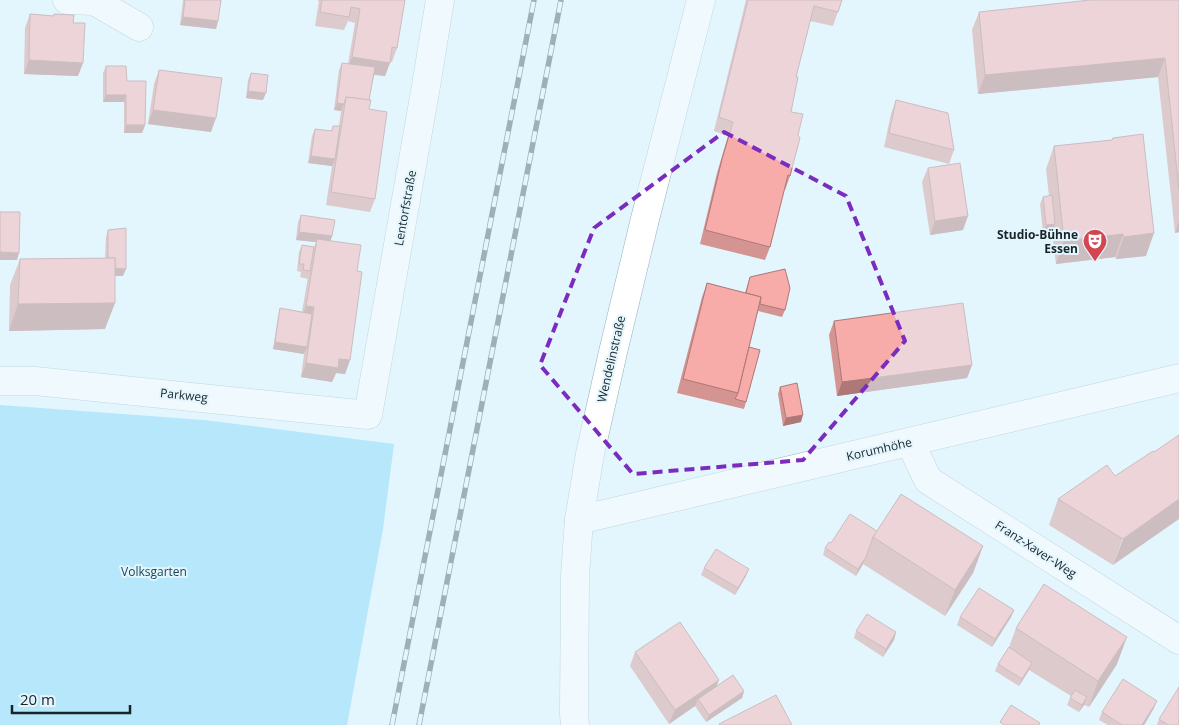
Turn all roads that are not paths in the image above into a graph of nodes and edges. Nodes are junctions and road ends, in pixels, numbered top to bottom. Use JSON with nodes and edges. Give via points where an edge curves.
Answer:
{"nodes":[{"id":1,"x":67,"y":0,"type":"edge"},
{"id":2,"x":440,"y":0,"type":"edge"},
{"id":3,"x":701,"y":0,"type":"edge"},
{"id":4,"x":140,"y":27,"type":"dead end"},
{"id":5,"x":1179,"y":378,"type":"edge"},
{"id":6,"x":0,"y":381,"type":"edge"},
{"id":7,"x":368,"y":415,"type":"joint"},
{"id":8,"x":910,"y":442,"type":"junction"},
{"id":9,"x":579,"y":520,"type":"junction"},
{"id":10,"x":1179,"y":640,"type":"edge"},
{"id":11,"x":575,"y":725,"type":"edge"}],
"edges":[{"from":1,"to":4,"type":"street","via":[[94,1]]},
{"from":2,"to":7,"type":"street","name":"Lentorfstraße"},
{"from":3,"to":9,"type":"street","name":"Wendelinstraße","via":[[612,352]]},
{"from":5,"to":8,"type":"street","name":"Korumhöhe"},
{"from":6,"to":7,"type":"street","name":"Parkweg","via":[[45,382]]},
{"from":8,"to":9,"type":"street","name":"Korumhöhe"},
{"from":8,"to":10,"type":"street","name":"Franz-Xaver-Weg","via":[[928,480]]},
{"from":9,"to":11,"type":"street","name":"Wendelinstraße","via":[[574,576]]}]}
